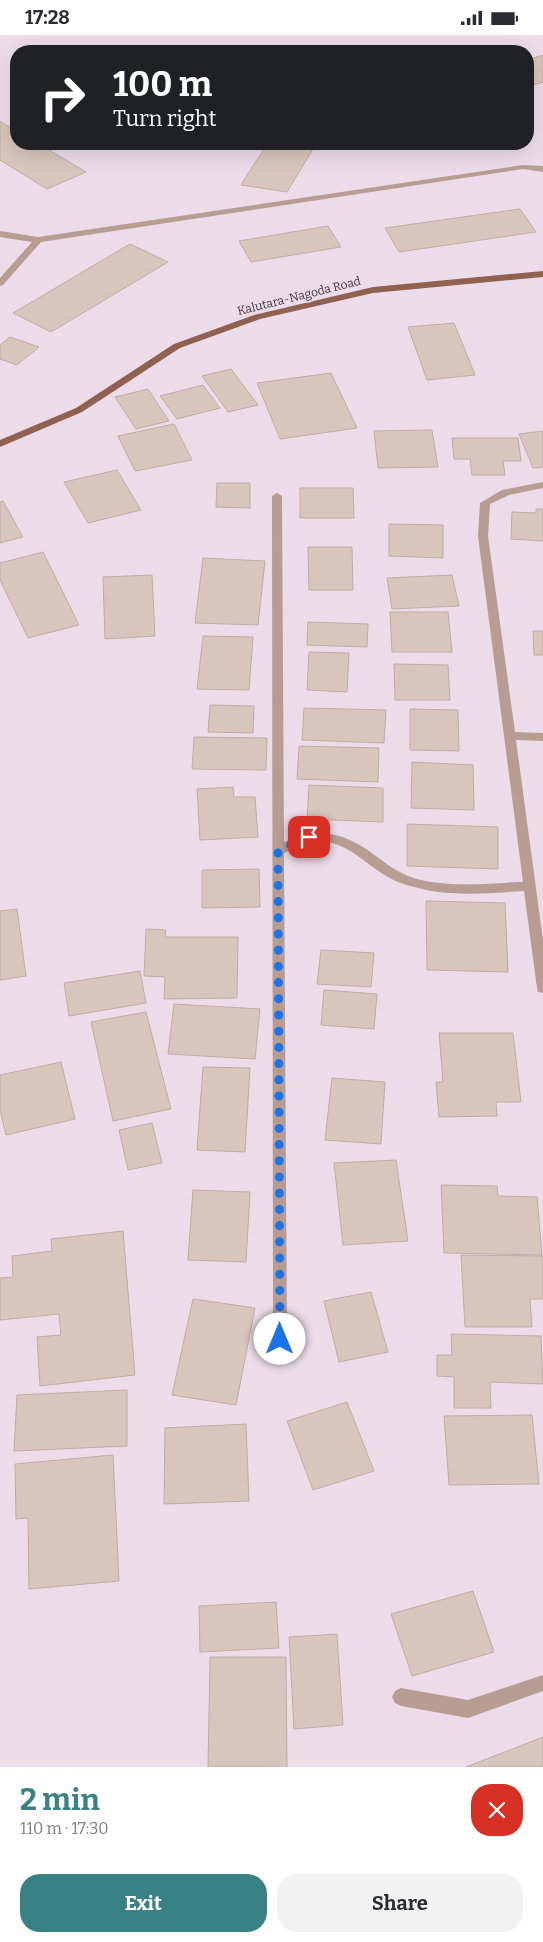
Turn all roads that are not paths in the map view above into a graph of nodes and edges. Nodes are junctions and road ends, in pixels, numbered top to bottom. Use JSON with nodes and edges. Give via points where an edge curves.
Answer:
{"nodes":[{"id":1,"x":543,"y":169,"type":"edge"},
{"id":2,"x":0,"y":234,"type":"edge"},
{"id":3,"x":38,"y":240,"type":"junction"},
{"id":4,"x":543,"y":274,"type":"edge"},
{"id":5,"x":0,"y":283,"type":"edge"},
{"id":6,"x":0,"y":444,"type":"edge"},
{"id":7,"x":543,"y":485,"type":"edge"},
{"id":8,"x":277,"y":497,"type":"dead end"},
{"id":9,"x":510,"y":736,"type":"junction"},
{"id":10,"x":543,"y":737,"type":"edge"},
{"id":11,"x":278,"y":851,"type":"junction"},
{"id":12,"x":530,"y":885,"type":"junction"},
{"id":13,"x":543,"y":988,"type":"edge"},
{"id":14,"x":280,"y":1339,"type":"dead end"},
{"id":15,"x":543,"y":1683,"type":"edge"},
{"id":16,"x":401,"y":1697,"type":"dead end"}],
"edges":[{"from":1,"to":3,"type":"street","via":[[523,167]]},
{"from":2,"to":3,"type":"street"},
{"from":3,"to":5,"type":"street"},
{"from":4,"to":6,"type":"main road","name":"Kalutara-Nagoda Road","via":[[373,290],[257,317],[177,346],[79,410]]},
{"from":7,"to":9,"type":"street","via":[[506,491],[485,503],[482,536]]},
{"from":8,"to":11,"type":"street"},
{"from":9,"to":10,"type":"street"},
{"from":9,"to":12,"type":"street"},
{"from":11,"to":12,"type":"street","via":[[309,837],[340,839],[350,842],[388,873],[418,884],[497,889]]},
{"from":11,"to":14,"type":"street"},
{"from":12,"to":13,"type":"street"},
{"from":15,"to":16,"type":"street","via":[[468,1709]]}]}
